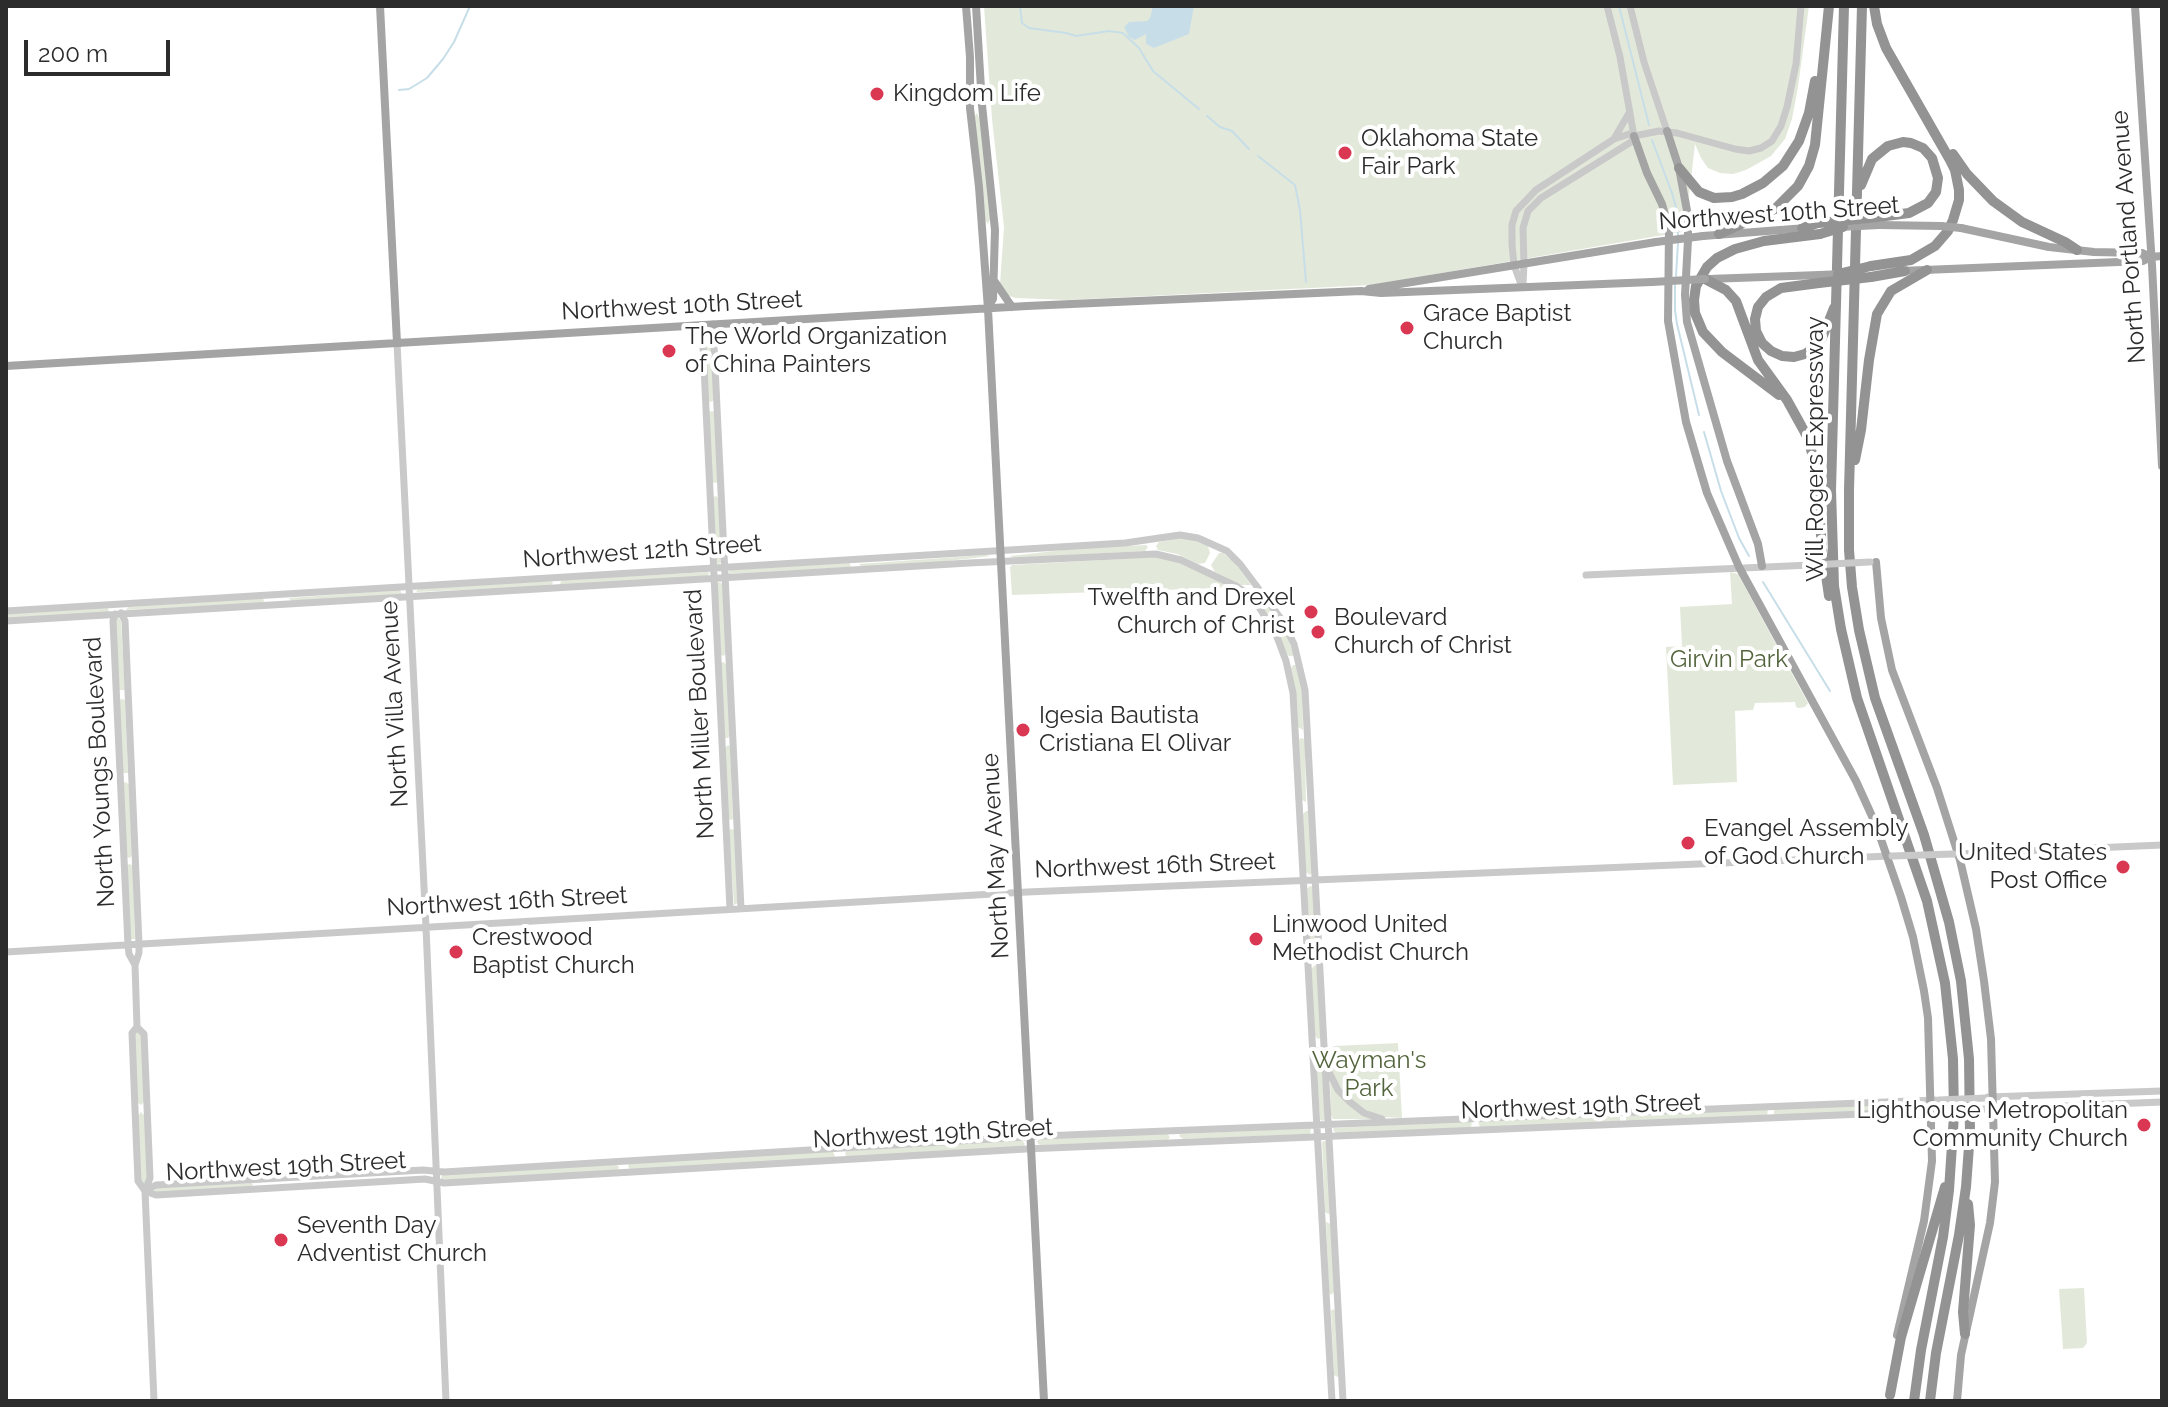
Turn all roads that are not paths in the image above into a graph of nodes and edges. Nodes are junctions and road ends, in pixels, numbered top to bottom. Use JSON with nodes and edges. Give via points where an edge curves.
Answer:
{"nodes":[{"id":1,"x":380,"y":6,"type":"edge"},
{"id":2,"x":966,"y":6,"type":"edge"},
{"id":3,"x":976,"y":6,"type":"edge"},
{"id":4,"x":1607,"y":6,"type":"edge"},
{"id":5,"x":1630,"y":6,"type":"edge"},
{"id":6,"x":1801,"y":6,"type":"edge"},
{"id":7,"x":1829,"y":6,"type":"edge"},
{"id":8,"x":1844,"y":6,"type":"edge"},
{"id":9,"x":1862,"y":6,"type":"edge"},
{"id":10,"x":1874,"y":6,"type":"edge"},
{"id":11,"x":2135,"y":6,"type":"edge"},
{"id":12,"x":1825,"y":48,"type":"junction"},
{"id":13,"x":1918,"y":103,"type":"junction"},
{"id":14,"x":1630,"y":111,"type":"junction"},
{"id":15,"x":1667,"y":131,"type":"junction"},
{"id":16,"x":1634,"y":136,"type":"junction"},
{"id":17,"x":1690,"y":136,"type":"junction"},
{"id":18,"x":1614,"y":139,"type":"junction"},
{"id":19,"x":1619,"y":147,"type":"junction"},
{"id":20,"x":1674,"y":152,"type":"junction"},
{"id":21,"x":1641,"y":157,"type":"junction"},
{"id":22,"x":1679,"y":168,"type":"junction"},
{"id":23,"x":1857,"y":195,"type":"junction"},
{"id":24,"x":1879,"y":221,"type":"junction"},
{"id":25,"x":1843,"y":227,"type":"joint"},
{"id":26,"x":1802,"y":228,"type":"joint"},
{"id":27,"x":1819,"y":228,"type":"junction"},
{"id":28,"x":983,"y":230,"type":"junction"},
{"id":29,"x":995,"y":230,"type":"junction"},
{"id":30,"x":1719,"y":234,"type":"junction"},
{"id":31,"x":2077,"y":250,"type":"junction"},
{"id":32,"x":2162,"y":256,"type":"edge"},
{"id":33,"x":2151,"y":257,"type":"junction"},
{"id":34,"x":1524,"y":264,"type":"junction"},
{"id":35,"x":1514,"y":265,"type":"junction"},
{"id":36,"x":1927,"y":270,"type":"junction"},
{"id":37,"x":1905,"y":271,"type":"joint"},
{"id":38,"x":1871,"y":272,"type":"junction"},
{"id":39,"x":1838,"y":274,"type":"joint"},
{"id":40,"x":1819,"y":279,"type":"junction"},
{"id":41,"x":993,"y":280,"type":"junction"},
{"id":42,"x":1711,"y":281,"type":"junction"},
{"id":43,"x":1522,"y":287,"type":"junction"},
{"id":44,"x":1361,"y":291,"type":"junction"},
{"id":45,"x":1836,"y":303,"type":"junction"},
{"id":46,"x":1012,"y":307,"type":"junction"},
{"id":47,"x":988,"y":309,"type":"junction"},
{"id":48,"x":713,"y":324,"type":"junction"},
{"id":49,"x":702,"y":325,"type":"junction"},
{"id":50,"x":397,"y":343,"type":"junction"},
{"id":51,"x":6,"y":366,"type":"edge"},
{"id":52,"x":1796,"y":414,"type":"junction"},
{"id":53,"x":2162,"y":466,"type":"edge"},
{"id":54,"x":1849,"y":490,"type":"junction"},
{"id":55,"x":1000,"y":551,"type":"junction"},
{"id":56,"x":1001,"y":562,"type":"junction"},
{"id":57,"x":1873,"y":562,"type":"joint"},
{"id":58,"x":725,"y":567,"type":"junction"},
{"id":59,"x":1739,"y":567,"type":"junction"},
{"id":60,"x":1757,"y":567,"type":"junction"},
{"id":61,"x":713,"y":568,"type":"junction"},
{"id":62,"x":1586,"y":575,"type":"dead end"},
{"id":63,"x":725,"y":578,"type":"junction"},
{"id":64,"x":714,"y":579,"type":"junction"},
{"id":65,"x":409,"y":587,"type":"junction"},
{"id":66,"x":410,"y":597,"type":"junction"},
{"id":67,"x":117,"y":604,"type":"junction"},
{"id":68,"x":6,"y":611,"type":"edge"},
{"id":69,"x":118,"y":615,"type":"junction"},
{"id":70,"x":6,"y":621,"type":"edge"},
{"id":71,"x":1841,"y":629,"type":"junction"},
{"id":72,"x":2162,"y":845,"type":"edge"},
{"id":73,"x":1956,"y":854,"type":"junction"},
{"id":74,"x":1890,"y":856,"type":"junction"},
{"id":75,"x":1316,"y":880,"type":"junction"},
{"id":76,"x":1303,"y":881,"type":"junction"},
{"id":77,"x":1018,"y":892,"type":"junction"},
{"id":78,"x":730,"y":909,"type":"junction"},
{"id":79,"x":741,"y":909,"type":"junction"},
{"id":80,"x":426,"y":927,"type":"junction"},
{"id":81,"x":139,"y":944,"type":"junction"},
{"id":82,"x":128,"y":945,"type":"junction"},
{"id":83,"x":6,"y":952,"type":"edge"},
{"id":84,"x":135,"y":965,"type":"junction"},
{"id":85,"x":1325,"y":1061,"type":"junction"},
{"id":86,"x":2162,"y":1091,"type":"edge"},
{"id":87,"x":1990,"y":1097,"type":"junction"},
{"id":88,"x":1935,"y":1100,"type":"junction"},
{"id":89,"x":2162,"y":1102,"type":"edge"},
{"id":90,"x":1990,"y":1109,"type":"junction"},
{"id":91,"x":1935,"y":1112,"type":"junction"},
{"id":92,"x":1392,"y":1121,"type":"junction"},
{"id":93,"x":1329,"y":1124,"type":"junction"},
{"id":94,"x":1317,"y":1125,"type":"junction"},
{"id":95,"x":1318,"y":1136,"type":"junction"},
{"id":96,"x":1329,"y":1136,"type":"junction"},
{"id":97,"x":1031,"y":1137,"type":"junction"},
{"id":98,"x":1031,"y":1148,"type":"junction"},
{"id":99,"x":1952,"y":1166,"type":"junction"},
{"id":100,"x":436,"y":1171,"type":"junction"},
{"id":101,"x":436,"y":1181,"type":"junction"},
{"id":102,"x":1966,"y":1187,"type":"junction"},
{"id":103,"x":145,"y":1191,"type":"junction"},
{"id":104,"x":1965,"y":1334,"type":"junction"},
{"id":105,"x":1890,"y":1398,"type":"edge"},
{"id":106,"x":154,"y":1401,"type":"edge"},
{"id":107,"x":446,"y":1401,"type":"edge"},
{"id":108,"x":1044,"y":1401,"type":"edge"},
{"id":109,"x":1332,"y":1401,"type":"edge"},
{"id":110,"x":1343,"y":1401,"type":"edge"},
{"id":111,"x":1914,"y":1401,"type":"edge"},
{"id":112,"x":1930,"y":1401,"type":"edge"},
{"id":113,"x":1957,"y":1401,"type":"edge"}],
"edges":[{"from":1,"to":50,"type":"main road","name":"North Villa Avenue"},
{"from":2,"to":28,"type":"main road","name":"North May Avenue"},
{"from":3,"to":29,"type":"main road","name":"North May Avenue"},
{"from":4,"to":14,"type":"street"},
{"from":5,"to":15,"type":"street"},
{"from":6,"to":17,"type":"street","via":[[1787,107],[1772,141],[1746,151]]},
{"from":7,"to":12,"type":"highway"},
{"from":8,"to":45,"type":"highway","name":"Will Rogers Expressway"},
{"from":9,"to":23,"type":"highway","name":"Will Rogers Expressway"},
{"from":10,"to":13,"type":"highway","via":[[1886,48]]},
{"from":11,"to":33,"type":"main road","name":"North Portland Avenue"},
{"from":12,"to":22,"type":"highway","via":[[1804,130],[1774,175],[1753,190],[1714,198],[1699,192]]},
{"from":12,"to":30,"type":"highway","via":[[1815,145],[1804,176],[1775,209]]},
{"from":13,"to":31,"type":"highway","via":[[1986,195],[2022,222]]},
{"from":13,"to":38,"type":"highway","via":[[1955,170],[1956,210],[1948,231],[1927,251]]},
{"from":14,"to":16,"type":"street"},
{"from":14,"to":18,"type":"street"},
{"from":15,"to":16,"type":"street"},
{"from":15,"to":17,"type":"street"},
{"from":15,"to":20,"type":"main road"},
{"from":16,"to":18,"type":"street"},
{"from":16,"to":19,"type":"street"},
{"from":16,"to":21,"type":"main road"},
{"from":17,"to":20,"type":"street"},
{"from":18,"to":35,"type":"street","via":[[1536,190],[1516,211]]},
{"from":19,"to":21,"type":"street"},
{"from":19,"to":34,"type":"street","via":[[1534,204],[1523,228]]},
{"from":20,"to":22,"type":"main road"},
{"from":21,"to":59,"type":"main road","via":[[1669,229],[1668,321],[1686,422],[1707,493]]},
{"from":22,"to":60,"type":"main road","via":[[1688,216],[1687,322],[1758,544]]},
{"from":23,"to":24,"type":"highway","via":[[1872,159],[1882,149],[1903,142],[1927,152],[1938,178],[1932,198],[1917,210]]},
{"from":23,"to":54,"type":"highway","name":"Will Rogers Expressway"},
{"from":24,"to":25,"type":"main road","name":"Northwest 10th Street","bridge":true},
{"from":24,"to":27,"type":"highway","bridge":true},
{"from":24,"to":31,"type":"main road","name":"Northwest 10th Street","bridge":true,"via":[[1961,228]]},
{"from":25,"to":27,"type":"highway","bridge":true},
{"from":26,"to":27,"type":"highway"},
{"from":26,"to":30,"type":"main road","name":"Northwest 10th Street"},
{"from":27,"to":52,"type":"highway","via":[[1717,258],[1694,294],[1697,320],[1710,341]]},
{"from":28,"to":29,"type":"main road"},
{"from":28,"to":47,"type":"main road","name":"North May Avenue"},
{"from":29,"to":41,"type":"main road","name":"North May Avenue"},
{"from":30,"to":34,"type":"main road","name":"Northwest 10th Street","bridge":true},
{"from":31,"to":33,"type":"main road","name":"Northwest 10th Street"},
{"from":32,"to":33,"type":"main road","name":"Northwest 10th Street"},
{"from":33,"to":36,"type":"main road","name":"Northwest 10th Street"},
{"from":33,"to":53,"type":"main road","name":"North Portland Avenue"},
{"from":34,"to":35,"type":"main road","name":"Northwest 10th Street"},
{"from":34,"to":43,"type":"street"},
{"from":35,"to":43,"type":"street"},
{"from":35,"to":44,"type":"main road","name":"Northwest 10th Street"},
{"from":36,"to":37,"type":"main road","name":"Northwest 10th Street"},
{"from":36,"to":54,"type":"highway","via":[[1891,291],[1877,314]]},
{"from":37,"to":38,"type":"highway"},
{"from":38,"to":39,"type":"highway","bridge":true},
{"from":38,"to":40,"type":"highway","bridge":true},
{"from":39,"to":40,"type":"main road","name":"Northwest 10th Street","bridge":true},
{"from":40,"to":42,"type":"main road","name":"Northwest 10th Street"},
{"from":40,"to":45,"type":"highway","via":[[1766,297],[1755,319],[1762,343],[1782,356],[1805,354],[1822,338]]},
{"from":41,"to":46,"type":"main road"},
{"from":41,"to":47,"type":"main road","name":"North May Avenue"},
{"from":42,"to":43,"type":"main road","name":"Northwest 10th Street","bridge":true},
{"from":42,"to":52,"type":"highway","via":[[1736,301],[1758,360]]},
{"from":43,"to":44,"type":"main road","name":"Northwest 10th Street"},
{"from":44,"to":46,"type":"main road","name":"Northwest 10th Street"},
{"from":45,"to":71,"type":"highway","name":"Will Rogers Expressway","via":[[1831,522]]},
{"from":46,"to":47,"type":"main road","name":"Northwest 10th Street"},
{"from":47,"to":48,"type":"main road","name":"Northwest 10th Street"},
{"from":47,"to":55,"type":"main road","name":"North May Avenue"},
{"from":48,"to":49,"type":"main road","name":"Northwest 10th Street"},
{"from":48,"to":58,"type":"street","name":"North Miller Boulevard"},
{"from":49,"to":50,"type":"main road","name":"Northwest 10th Street"},
{"from":49,"to":61,"type":"street","name":"North Miller Boulevard"},
{"from":50,"to":51,"type":"main road","name":"Northwest 10th Street"},
{"from":50,"to":65,"type":"street","name":"North Villa Avenue"},
{"from":52,"to":71,"type":"highway","via":[[1814,458],[1828,594]]},
{"from":54,"to":102,"type":"highway","name":"Will Rogers Expressway","via":[[1852,587],[1865,659],[1940,887],[1956,955],[1970,1094]]},
{"from":55,"to":56,"type":"main road","name":"North May Avenue"},
{"from":55,"to":58,"type":"street","name":"Northwest 12th Street"},
{"from":55,"to":75,"type":"street","name":"Northwest 12th Street","via":[[1188,535],[1227,551],[1240,564],[1294,644],[1305,690]]},
{"from":56,"to":63,"type":"street","name":"Northwest 12th Street"},
{"from":56,"to":76,"type":"street","name":"Northwest 12th Street","via":[[1165,554],[1248,594],[1277,637],[1290,676]]},
{"from":56,"to":77,"type":"main road","name":"North May Avenue"},
{"from":57,"to":60,"type":"street","bridge":true},
{"from":57,"to":73,"type":"main road","via":[[1892,670]]},
{"from":58,"to":61,"type":"street","name":"Northwest 12th Street"},
{"from":58,"to":63,"type":"street","name":"North Miller Boulevard"},
{"from":59,"to":60,"type":"street"},
{"from":59,"to":62,"type":"street"},
{"from":59,"to":74,"type":"main road","via":[[1856,781]]},
{"from":61,"to":64,"type":"street","name":"North Miller Boulevard"},
{"from":61,"to":65,"type":"street","name":"Northwest 12th Street"},
{"from":63,"to":64,"type":"street","name":"Northwest 12th Street"},
{"from":63,"to":79,"type":"street","name":"North Miller Boulevard"},
{"from":64,"to":66,"type":"street","name":"Northwest 12th Street"},
{"from":64,"to":78,"type":"street","name":"North Miller Boulevard"},
{"from":65,"to":66,"type":"street","name":"North Villa Avenue"},
{"from":65,"to":67,"type":"street","name":"Northwest 12th Street"},
{"from":66,"to":69,"type":"street","name":"Northwest 12th Street"},
{"from":66,"to":80,"type":"street","name":"North Villa Avenue"},
{"from":67,"to":68,"type":"street","name":"Northwest 12th Street"},
{"from":67,"to":69,"type":"street","name":"North Youngs Boulevard"},
{"from":69,"to":70,"type":"street","name":"Northwest 12th Street"},
{"from":69,"to":81,"type":"street","name":"North Youngs Boulevard","via":[[125,621]]},
{"from":69,"to":82,"type":"street","name":"North Youngs Boulevard","via":[[114,636]]},
{"from":71,"to":99,"type":"highway","name":"Will Rogers Expressway","via":[[1857,698],[1917,867],[1938,944],[1952,1038]]},
{"from":72,"to":73,"type":"street","name":"Northwest 16th Street"},
{"from":73,"to":74,"type":"street","name":"Northwest 16th Street","bridge":true},
{"from":73,"to":87,"type":"main road","via":[[1984,981]]},
{"from":74,"to":75,"type":"street","name":"Northwest 16th Street"},
{"from":74,"to":88,"type":"main road","via":[[1924,991]]},
{"from":75,"to":76,"type":"street","name":"Northwest 16th Street"},
{"from":75,"to":85,"type":"street","name":"Northwest 12th Street"},
{"from":76,"to":77,"type":"street","name":"Northwest 16th Street"},
{"from":76,"to":94,"type":"street"},
{"from":77,"to":79,"type":"street","name":"Northwest 16th Street"},
{"from":77,"to":97,"type":"main road","name":"North May Avenue"},
{"from":78,"to":79,"type":"street","name":"Northwest 16th Street"},
{"from":78,"to":80,"type":"street","name":"Northwest 16th Street"},
{"from":80,"to":81,"type":"street","name":"Northwest 16th Street"},
{"from":80,"to":100,"type":"street","name":"North Villa Avenue"},
{"from":81,"to":82,"type":"street","name":"Northwest 16th Street"},
{"from":81,"to":84,"type":"street","name":"North Youngs Boulevard"},
{"from":82,"to":83,"type":"street","name":"Northwest 16th Street"},
{"from":82,"to":84,"type":"street","name":"North Youngs Boulevard"},
{"from":84,"to":103,"type":"street","name":"North Youngs Boulevard","via":[[138,1181]]},
{"from":85,"to":92,"type":"street","via":[[1338,1090],[1357,1109]]},
{"from":85,"to":93,"type":"street","name":"Northwest 12th Street"},
{"from":86,"to":87,"type":"street","name":"Northwest 19th Street"},
{"from":87,"to":88,"type":"street","name":"Northwest 19th Street","bridge":true},
{"from":87,"to":90,"type":"main road"},
{"from":88,"to":91,"type":"main road"},
{"from":88,"to":92,"type":"street","name":"Northwest 19th Street"},
{"from":89,"to":90,"type":"street","name":"Northwest 19th Street"},
{"from":90,"to":91,"type":"street","name":"Northwest 19th Street","bridge":true},
{"from":90,"to":104,"type":"main road","via":[[1995,1182]]},
{"from":91,"to":96,"type":"street","name":"Northwest 19th Street"},
{"from":91,"to":105,"type":"main road","via":[[1929,1193],[1892,1359]]},
{"from":92,"to":93,"type":"street","name":"Northwest 19th Street"},
{"from":93,"to":94,"type":"street","name":"Northwest 19th Street"},
{"from":93,"to":96,"type":"street","name":"Northwest 12th Street"},
{"from":94,"to":95,"type":"street"},
{"from":94,"to":97,"type":"street","name":"Northwest 19th Street"},
{"from":95,"to":96,"type":"street","name":"Northwest 19th Street"},
{"from":95,"to":98,"type":"street","name":"Northwest 19th Street"},
{"from":95,"to":109,"type":"street"},
{"from":96,"to":110,"type":"street","name":"Northwest 12th Street"},
{"from":97,"to":98,"type":"main road","name":"North May Avenue"},
{"from":97,"to":100,"type":"street","name":"Northwest 19th Street"},
{"from":98,"to":101,"type":"street","name":"Northwest 19th Street"},
{"from":98,"to":108,"type":"main road","name":"North May Avenue"},
{"from":99,"to":105,"type":"highway","via":[[1901,1337]]},
{"from":99,"to":111,"type":"highway","name":"Will Rogers Expressway"},
{"from":100,"to":101,"type":"street","name":"North Villa Avenue"},
{"from":100,"to":103,"type":"street","name":"Northwest 19th Street","via":[[156,1185]]},
{"from":101,"to":103,"type":"street","name":"Northwest 19th Street","via":[[156,1195]]},
{"from":101,"to":107,"type":"street","name":"North Villa Avenue"},
{"from":102,"to":104,"type":"highway","via":[[1970,1225]]},
{"from":102,"to":112,"type":"highway","name":"Will Rogers Expressway"},
{"from":103,"to":106,"type":"street","name":"North Youngs Boulevard"},
{"from":104,"to":113,"type":"main road"}]}
